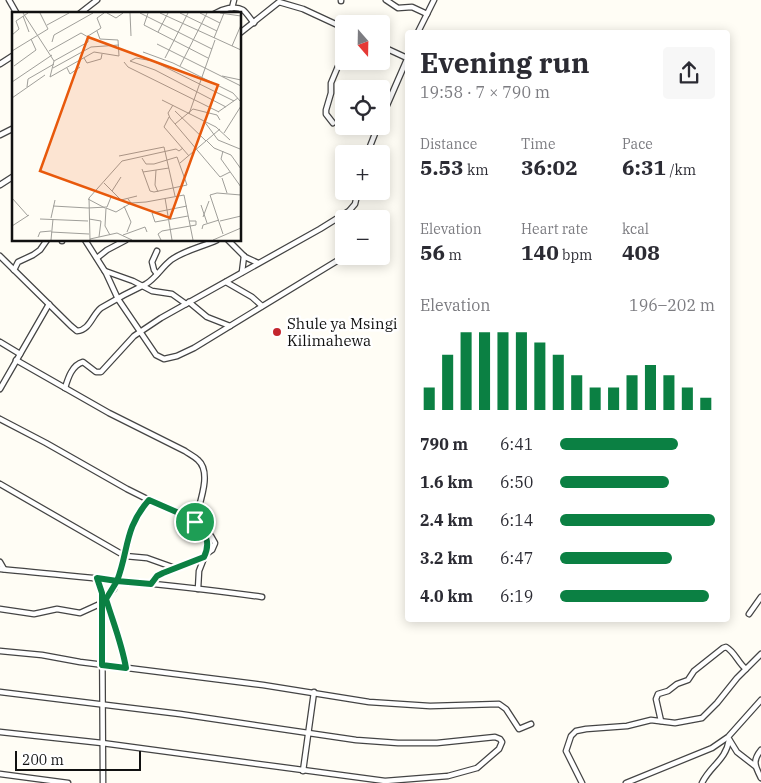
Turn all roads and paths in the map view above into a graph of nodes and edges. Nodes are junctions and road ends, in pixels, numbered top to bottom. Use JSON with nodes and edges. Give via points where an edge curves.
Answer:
{"nodes":[{"id":1,"x":9,"y":0,"type":"edge"},
{"id":2,"x":97,"y":0,"type":"edge"},
{"id":3,"x":234,"y":0,"type":"edge"},
{"id":4,"x":386,"y":0,"type":"edge"},
{"id":5,"x":434,"y":0,"type":"edge"},
{"id":6,"x":280,"y":1,"type":"edge"},
{"id":7,"x":232,"y":8,"type":"junction"},
{"id":8,"x":16,"y":12,"type":"edge"},
{"id":9,"x":83,"y":12,"type":"edge"},
{"id":10,"x":217,"y":12,"type":"edge"},
{"id":11,"x":427,"y":14,"type":"junction"},
{"id":12,"x":254,"y":23,"type":"junction"},
{"id":13,"x":335,"y":24,"type":"edge"},
{"id":14,"x":419,"y":30,"type":"edge"},
{"id":15,"x":241,"y":32,"type":"edge"},
{"id":16,"x":390,"y":50,"type":"edge"},
{"id":17,"x":12,"y":56,"type":"edge"},
{"id":18,"x":405,"y":57,"type":"edge"},
{"id":19,"x":405,"y":63,"type":"edge"},
{"id":20,"x":0,"y":64,"type":"edge"},
{"id":21,"x":336,"y":70,"type":"edge"},
{"id":22,"x":390,"y":98,"type":"edge"},
{"id":23,"x":333,"y":123,"type":"dead end"},
{"id":24,"x":12,"y":129,"type":"edge"},
{"id":25,"x":0,"y":135,"type":"edge"},
{"id":26,"x":12,"y":177,"type":"edge"},
{"id":27,"x":0,"y":185,"type":"edge"},
{"id":28,"x":356,"y":200,"type":"edge"},
{"id":29,"x":46,"y":241,"type":"edge"},
{"id":30,"x":86,"y":241,"type":"edge"},
{"id":31,"x":124,"y":241,"type":"edge"},
{"id":32,"x":215,"y":241,"type":"edge"},
{"id":33,"x":229,"y":241,"type":"edge"},
{"id":34,"x":157,"y":251,"type":"dead end"},
{"id":35,"x":0,"y":256,"type":"edge"},
{"id":36,"x":244,"y":256,"type":"junction"},
{"id":37,"x":97,"y":258,"type":"junction"},
{"id":38,"x":335,"y":262,"type":"edge"},
{"id":39,"x":258,"y":263,"type":"junction"},
{"id":40,"x":14,"y":270,"type":"junction"},
{"id":41,"x":104,"y":271,"type":"junction"},
{"id":42,"x":242,"y":272,"type":"junction"},
{"id":43,"x":157,"y":274,"type":"junction"},
{"id":44,"x":226,"y":282,"type":"junction"},
{"id":45,"x":139,"y":286,"type":"junction"},
{"id":46,"x":118,"y":299,"type":"junction"},
{"id":47,"x":188,"y":303,"type":"junction"},
{"id":48,"x":49,"y":304,"type":"junction"},
{"id":49,"x":262,"y":306,"type":"junction"},
{"id":50,"x":230,"y":326,"type":"junction"},
{"id":51,"x":141,"y":332,"type":"junction"},
{"id":52,"x":0,"y":342,"type":"edge"},
{"id":53,"x":20,"y":354,"type":"junction"},
{"id":54,"x":16,"y":360,"type":"junction"},
{"id":55,"x":2,"y":378,"type":"edge"},
{"id":56,"x":0,"y":388,"type":"edge"},
{"id":57,"x":64,"y":388,"type":"junction"},
{"id":58,"x":0,"y":419,"type":"edge"},
{"id":59,"x":0,"y":484,"type":"edge"},
{"id":60,"x":149,"y":500,"type":"junction"},
{"id":61,"x":195,"y":522,"type":"junction"},
{"id":62,"x":125,"y":556,"type":"junction"},
{"id":63,"x":205,"y":556,"type":"junction"},
{"id":64,"x":0,"y":562,"type":"edge"},
{"id":65,"x":175,"y":568,"type":"junction"},
{"id":66,"x":2,"y":569,"type":"edge"},
{"id":67,"x":97,"y":578,"type":"junction"},
{"id":68,"x":117,"y":581,"type":"junction"},
{"id":69,"x":151,"y":584,"type":"junction"},
{"id":70,"x":198,"y":589,"type":"junction"},
{"id":71,"x":262,"y":597,"type":"dead end"},
{"id":72,"x":761,"y":597,"type":"edge"},
{"id":73,"x":104,"y":601,"type":"junction"},
{"id":74,"x":0,"y":609,"type":"edge"},
{"id":75,"x":749,"y":614,"type":"dead end"},
{"id":76,"x":0,"y":651,"type":"edge"},
{"id":77,"x":761,"y":654,"type":"edge"},
{"id":78,"x":102,"y":665,"type":"junction"},
{"id":79,"x":126,"y":668,"type":"junction"},
{"id":80,"x":746,"y":669,"type":"junction"},
{"id":81,"x":0,"y":692,"type":"edge"},
{"id":82,"x":314,"y":692,"type":"junction"},
{"id":83,"x":761,"y":700,"type":"edge"},
{"id":84,"x":102,"y":704,"type":"junction"},
{"id":85,"x":661,"y":721,"type":"junction"},
{"id":86,"x":531,"y":724,"type":"dead end"},
{"id":87,"x":0,"y":732,"type":"edge"},
{"id":88,"x":308,"y":732,"type":"junction"},
{"id":89,"x":729,"y":738,"type":"junction"},
{"id":90,"x":102,"y":743,"type":"junction"},
{"id":91,"x":761,"y":750,"type":"edge"},
{"id":92,"x":755,"y":766,"type":"junction"},
{"id":93,"x":303,"y":771,"type":"junction"},
{"id":94,"x":0,"y":774,"type":"edge"},
{"id":95,"x":761,"y":778,"type":"edge"},
{"id":96,"x":68,"y":783,"type":"edge"},
{"id":97,"x":103,"y":783,"type":"edge"},
{"id":98,"x":582,"y":783,"type":"edge"},
{"id":99,"x":626,"y":783,"type":"edge"},
{"id":100,"x":702,"y":783,"type":"edge"}],
"edges":[{"from":1,"to":8,"type":"street"},
{"from":2,"to":9,"type":"street"},
{"from":3,"to":7,"type":"street"},
{"from":4,"to":11,"type":"street","via":[[398,8],[412,7]]},
{"from":5,"to":11,"type":"street"},
{"from":6,"to":12,"type":"street"},
{"from":6,"to":13,"type":"street"},
{"from":7,"to":10,"type":"street"},
{"from":7,"to":12,"type":"street","via":[[244,10]]},
{"from":11,"to":14,"type":"street"},
{"from":12,"to":15,"type":"street"},
{"from":16,"to":18,"type":"street"},
{"from":17,"to":20,"type":"street"},
{"from":19,"to":22,"type":"street"},
{"from":21,"to":23,"type":"street","via":[[326,110]]},
{"from":24,"to":25,"type":"street"},
{"from":26,"to":27,"type":"street"},
{"from":28,"to":39,"type":"street","via":[[349,211],[320,230]]},
{"from":29,"to":40,"type":"street","via":[[40,250],[18,262]]},
{"from":30,"to":37,"type":"street"},
{"from":31,"to":37,"type":"street"},
{"from":32,"to":43,"type":"street","via":[[180,254]]},
{"from":33,"to":36,"type":"street"},
{"from":34,"to":43,"type":"street","via":[[152,262]]},
{"from":35,"to":40,"type":"street"},
{"from":36,"to":39,"type":"street"},
{"from":36,"to":42,"type":"street"},
{"from":37,"to":41,"type":"street"},
{"from":38,"to":49,"type":"street"},
{"from":39,"to":42,"type":"street"},
{"from":40,"to":48,"type":"street"},
{"from":41,"to":45,"type":"street"},
{"from":41,"to":46,"type":"street"},
{"from":42,"to":44,"type":"street"},
{"from":43,"to":45,"type":"street"},
{"from":44,"to":47,"type":"street"},
{"from":44,"to":49,"type":"street"},
{"from":45,"to":46,"type":"street"},
{"from":45,"to":47,"type":"street","via":[[172,294]]},
{"from":46,"to":48,"type":"street","via":[[95,313],[82,330],[75,330]]},
{"from":46,"to":51,"type":"street"},
{"from":47,"to":50,"type":"street","via":[[207,317]]},
{"from":47,"to":51,"type":"street"},
{"from":48,"to":53,"type":"street"},
{"from":49,"to":50,"type":"street"},
{"from":50,"to":51,"type":"street","via":[[169,359],[156,355]]},
{"from":51,"to":57,"type":"street","via":[[101,372],[83,362],[78,363]]},
{"from":52,"to":53,"type":"street"},
{"from":53,"to":54,"type":"street"},
{"from":54,"to":55,"type":"street"},
{"from":54,"to":57,"type":"street"},
{"from":55,"to":56,"type":"street"},
{"from":57,"to":61,"type":"street","via":[[199,460],[205,477]]},
{"from":58,"to":60,"type":"street"},
{"from":59,"to":62,"type":"street"},
{"from":60,"to":61,"type":"street"},
{"from":60,"to":62,"type":"street","via":[[139,512]]},
{"from":61,"to":63,"type":"street","via":[[208,541]]},
{"from":62,"to":65,"type":"street","via":[[147,558]]},
{"from":62,"to":68,"type":"street"},
{"from":63,"to":65,"type":"street"},
{"from":63,"to":70,"type":"street"},
{"from":64,"to":66,"type":"street"},
{"from":65,"to":69,"type":"street","via":[[157,576]]},
{"from":66,"to":67,"type":"street"},
{"from":67,"to":68,"type":"street"},
{"from":67,"to":73,"type":"street"},
{"from":68,"to":69,"type":"street"},
{"from":68,"to":73,"type":"street"},
{"from":69,"to":70,"type":"street"},
{"from":70,"to":71,"type":"street"},
{"from":72,"to":75,"type":"street"},
{"from":73,"to":74,"type":"street","via":[[80,613],[57,609],[34,614]]},
{"from":73,"to":78,"type":"street"},
{"from":73,"to":79,"type":"street","via":[[123,650]]},
{"from":76,"to":78,"type":"street"},
{"from":77,"to":80,"type":"street"},
{"from":78,"to":79,"type":"street"},
{"from":78,"to":84,"type":"street"},
{"from":79,"to":82,"type":"street"},
{"from":80,"to":85,"type":"street","via":[[702,718],[675,723]]},
{"from":80,"to":85,"type":"street","via":[[730,650],[723,648],[688,680],[658,694],[656,699]]},
{"from":81,"to":84,"type":"street"},
{"from":82,"to":86,"type":"street","via":[[401,705],[499,704],[520,729]]},
{"from":82,"to":88,"type":"street"},
{"from":83,"to":89,"type":"street"},
{"from":84,"to":88,"type":"street"},
{"from":84,"to":90,"type":"street"},
{"from":85,"to":98,"type":"street","via":[[576,731],[566,751]]},
{"from":87,"to":90,"type":"street"},
{"from":88,"to":93,"type":"street"},
{"from":88,"to":93,"type":"street","via":[[398,743],[495,737],[502,742],[499,750],[482,766],[448,776],[385,781]]},
{"from":89,"to":92,"type":"street","via":[[736,752]]},
{"from":89,"to":99,"type":"street","via":[[706,751]]},
{"from":89,"to":100,"type":"street","via":[[727,751]]},
{"from":90,"to":93,"type":"street"},
{"from":90,"to":97,"type":"street"},
{"from":91,"to":92,"type":"street","via":[[755,758]]},
{"from":92,"to":95,"type":"street"},
{"from":94,"to":96,"type":"street"}]}
